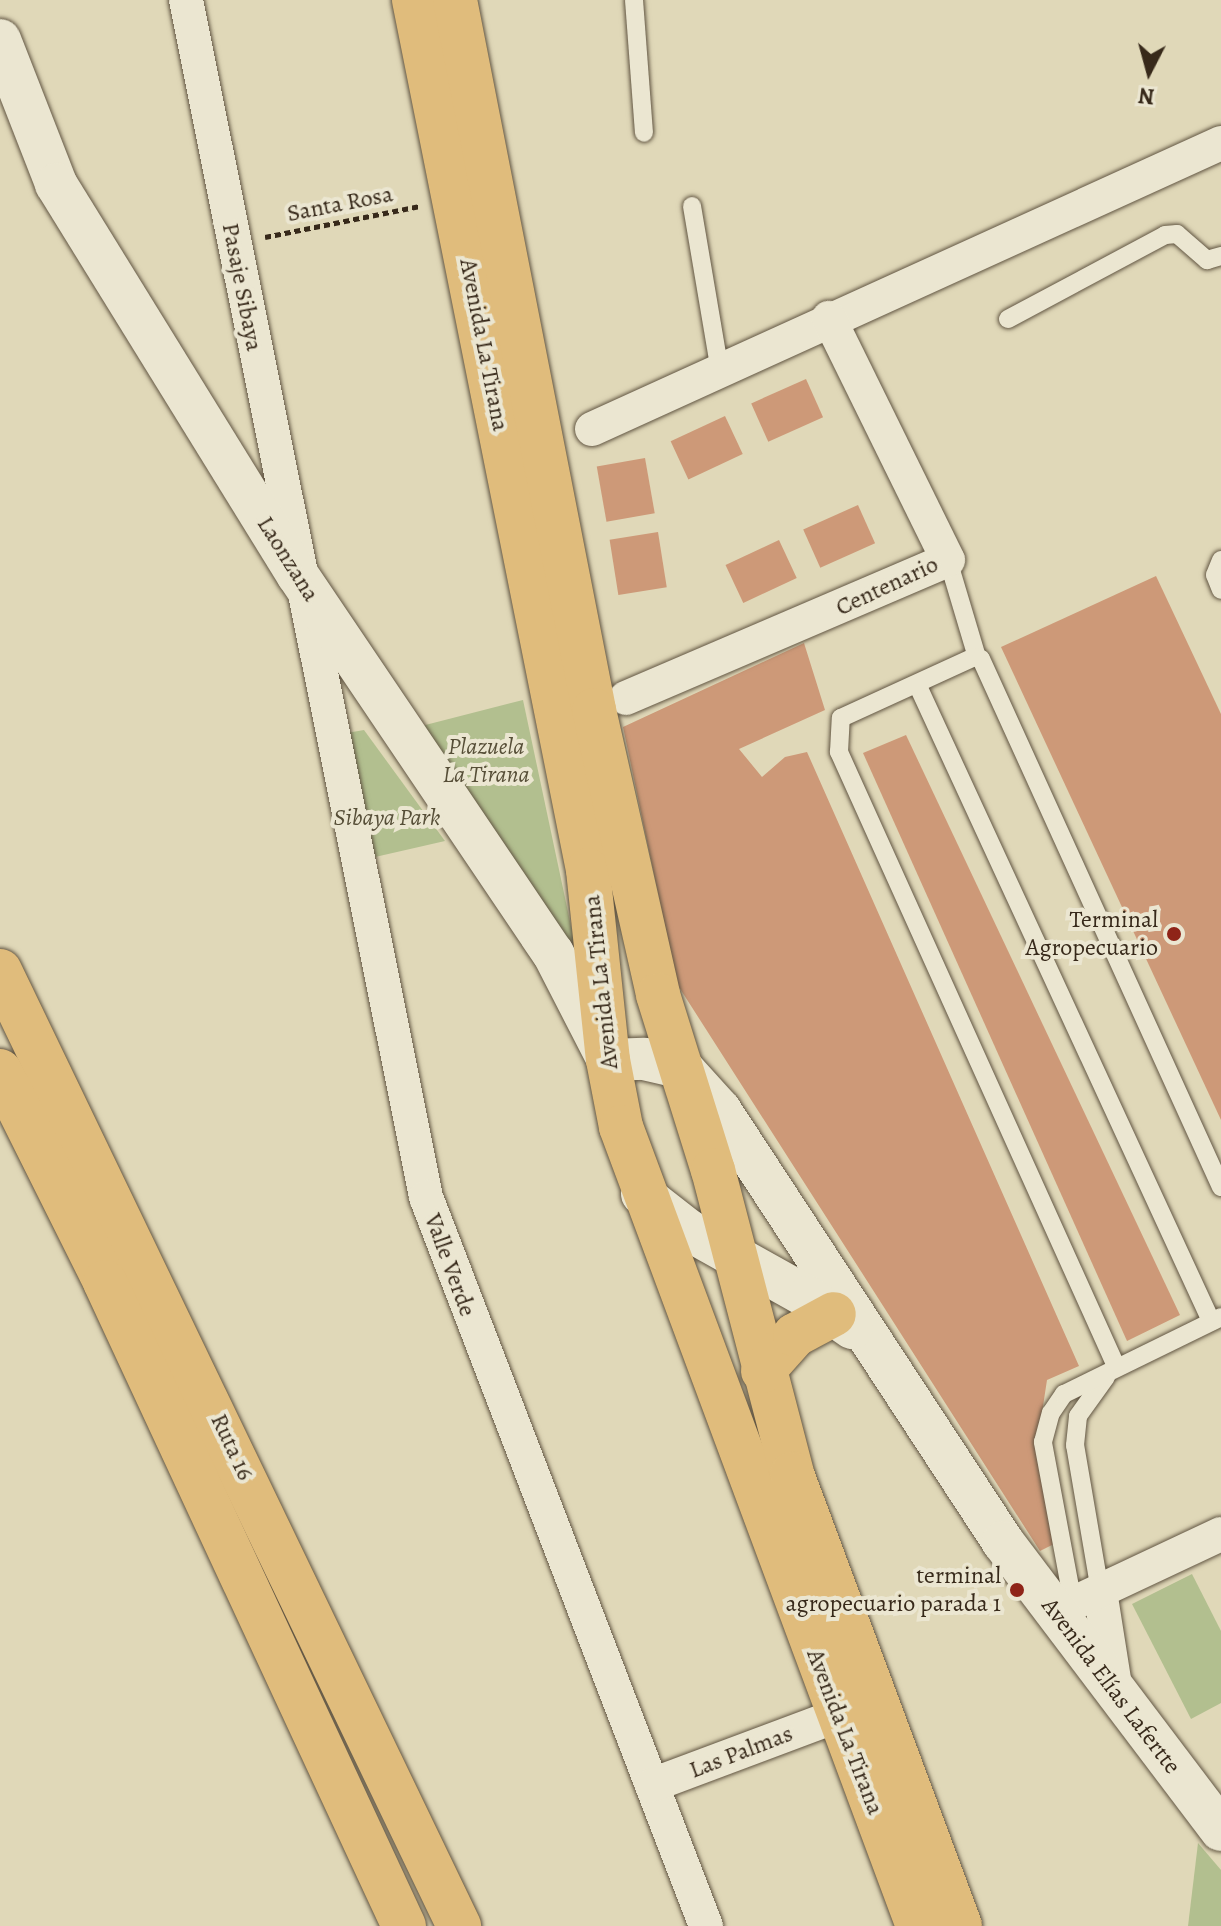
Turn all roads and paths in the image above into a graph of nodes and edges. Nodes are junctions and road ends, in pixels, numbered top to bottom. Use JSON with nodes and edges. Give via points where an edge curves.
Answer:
{"nodes":[{"id":1,"x":186,"y":0,"type":"edge"},
{"id":2,"x":414,"y":0,"type":"edge"},
{"id":3,"x":455,"y":0,"type":"edge"},
{"id":4,"x":634,"y":0,"type":"edge"},
{"id":5,"x":0,"y":40,"type":"edge"},
{"id":6,"x":644,"y":133,"type":"dead end"},
{"id":7,"x":1221,"y":143,"type":"edge"},
{"id":8,"x":454,"y":200,"type":"junction"},
{"id":9,"x":692,"y":206,"type":"dead end"},
{"id":10,"x":233,"y":243,"type":"junction"},
{"id":11,"x":1221,"y":256,"type":"edge"},
{"id":12,"x":829,"y":318,"type":"junction"},
{"id":13,"x":1008,"y":319,"type":"dead end"},
{"id":14,"x":720,"y":371,"type":"junction"},
{"id":15,"x":592,"y":429,"type":"dead end"},
{"id":16,"x":948,"y":560,"type":"junction"},
{"id":17,"x":1221,"y":560,"type":"edge"},
{"id":18,"x":297,"y":574,"type":"junction"},
{"id":19,"x":1221,"y":590,"type":"edge"},
{"id":20,"x":977,"y":657,"type":"junction"},
{"id":21,"x":917,"y":684,"type":"junction"},
{"id":22,"x":626,"y":698,"type":"dead end"},
{"id":23,"x":0,"y":971,"type":"edge"},
{"id":24,"x":608,"y":1060,"type":"junction"},
{"id":25,"x":682,"y":1068,"type":"junction"},
{"id":26,"x":0,"y":1071,"type":"edge"},
{"id":27,"x":1221,"y":1187,"type":"edge"},
{"id":28,"x":642,"y":1194,"type":"junction"},
{"id":29,"x":736,"y":1257,"type":"junction"},
{"id":30,"x":834,"y":1314,"type":"junction"},
{"id":31,"x":1216,"y":1319,"type":"edge"},
{"id":32,"x":869,"y":1341,"type":"junction"},
{"id":33,"x":1116,"y":1366,"type":"junction"},
{"id":34,"x":763,"y":1371,"type":"junction"},
{"id":35,"x":1221,"y":1534,"type":"edge"},
{"id":36,"x":1076,"y":1602,"type":"junction"},
{"id":37,"x":858,"y":1708,"type":"junction"},
{"id":38,"x":652,"y":1785,"type":"junction"},
{"id":39,"x":1221,"y":1830,"type":"edge"},
{"id":40,"x":404,"y":1926,"type":"edge"},
{"id":41,"x":459,"y":1926,"type":"edge"},
{"id":42,"x":706,"y":1926,"type":"edge"},
{"id":43,"x":918,"y":1926,"type":"edge"},
{"id":44,"x":960,"y":1926,"type":"edge"}],
"edges":[{"from":1,"to":10,"type":"street","name":"Pasaje Sibaya"},
{"from":2,"to":8,"type":"highway","name":"Avenida La Tirana"},
{"from":3,"to":25,"type":"highway","name":"Avenida La Tirana","via":[[619,830],[655,982]]},
{"from":4,"to":6,"type":"lane"},
{"from":5,"to":18,"type":"street","name":"Laonzana","via":[[56,184]]},
{"from":7,"to":12,"type":"street"},
{"from":8,"to":10,"type":"path","name":"Santa Rosa"},
{"from":8,"to":24,"type":"highway","name":"Avenida La Tirana","via":[[588,870]]},
{"from":9,"to":14,"type":"lane"},
{"from":10,"to":18,"type":"street","name":"Pasaje Sibaya"},
{"from":11,"to":13,"type":"lane","via":[[1207,260],[1177,234],[1165,235]]},
{"from":12,"to":14,"type":"street"},
{"from":12,"to":16,"type":"street","name":"Centenario"},
{"from":14,"to":15,"type":"street"},
{"from":16,"to":20,"type":"lane"},
{"from":16,"to":22,"type":"street","name":"Centenario"},
{"from":17,"to":19,"type":"lane","via":[[1215,575]]},
{"from":18,"to":24,"type":"street","name":"Laonzana","via":[[533,922]]},
{"from":18,"to":38,"type":"street","name":"Valle Verde","via":[[426,1197]]},
{"from":20,"to":21,"type":"lane"},
{"from":20,"to":27,"type":"lane"},
{"from":21,"to":31,"type":"lane"},
{"from":21,"to":33,"type":"lane","via":[[841,718],[839,752]]},
{"from":23,"to":41,"type":"highway","name":"Ruta 16"},
{"from":24,"to":25,"type":"street","via":[[644,1059]]},
{"from":24,"to":28,"type":"highway","name":"Avenida La Tirana"},
{"from":25,"to":29,"type":"highway","name":"Avenida La Tirana"},
{"from":25,"to":32,"type":"street","name":"Avenida Elías Lafertte","via":[[736,1131]]},
{"from":26,"to":40,"type":"highway","name":"Ruta 16","via":[[105,1282]]},
{"from":28,"to":29,"type":"street","name":"Avenida Elías Lafertte","via":[[688,1230]]},
{"from":28,"to":37,"type":"highway","name":"Avenida La Tirana"},
{"from":29,"to":30,"type":"street","name":"Avenida Elías Lafertte"},
{"from":29,"to":34,"type":"highway","name":"Avenida La Tirana"},
{"from":30,"to":32,"type":"street","name":"Avenida Elías Lafertte"},
{"from":30,"to":34,"type":"highway","via":[[795,1335]]},
{"from":31,"to":33,"type":"lane"},
{"from":32,"to":36,"type":"street","name":"Avenida Elías Lafertte"},
{"from":33,"to":36,"type":"lane","via":[[1078,1416]]},
{"from":33,"to":36,"type":"lane","via":[[1064,1394],[1051,1413],[1043,1442]]},
{"from":34,"to":37,"type":"highway","name":"Avenida La Tirana"},
{"from":35,"to":36,"type":"street"},
{"from":36,"to":39,"type":"street","name":"Avenida Elías Lafertte","via":[[1116,1693]]},
{"from":37,"to":38,"type":"street","name":"Las Palmas"},
{"from":37,"to":43,"type":"highway","name":"Avenida La Tirana"},
{"from":37,"to":44,"type":"highway","name":"Avenida La Tirana"},
{"from":38,"to":42,"type":"street","name":"Valle Verde"}]}
